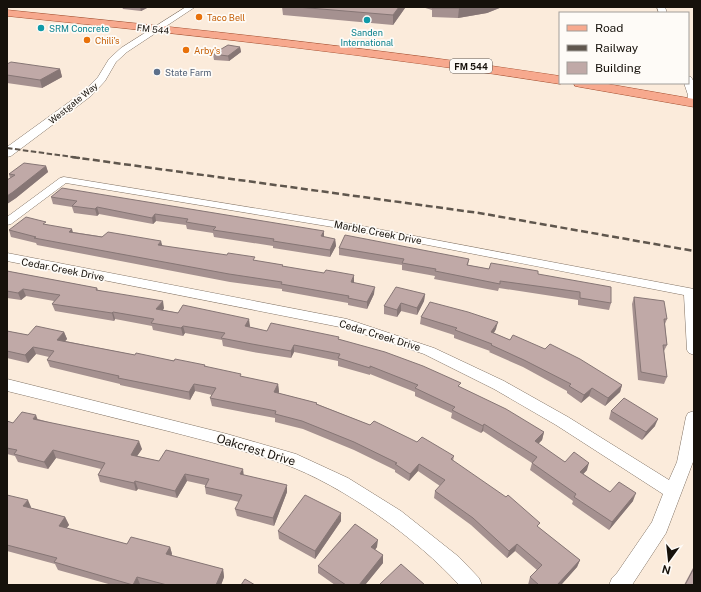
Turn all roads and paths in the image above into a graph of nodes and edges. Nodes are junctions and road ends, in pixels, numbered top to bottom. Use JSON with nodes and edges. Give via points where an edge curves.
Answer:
{"nodes":[{"id":1,"x":191,"y":7,"type":"edge"},
{"id":2,"x":7,"y":8,"type":"edge"},
{"id":3,"x":7,"y":13,"type":"edge"},
{"id":4,"x":161,"y":27,"type":"junction"},
{"id":5,"x":384,"y":52,"type":"junction"},
{"id":6,"x":559,"y":73,"type":"edge"},
{"id":7,"x":559,"y":80,"type":"edge"},
{"id":8,"x":689,"y":83,"type":"edge"},
{"id":9,"x":587,"y":84,"type":"edge"},
{"id":10,"x":626,"y":84,"type":"edge"},
{"id":11,"x":693,"y":99,"type":"edge"},
{"id":12,"x":7,"y":153,"type":"edge"},
{"id":13,"x":7,"y":222,"type":"edge"},
{"id":14,"x":7,"y":257,"type":"edge"},
{"id":15,"x":694,"y":350,"type":"edge"},
{"id":16,"x":7,"y":385,"type":"edge"},
{"id":17,"x":694,"y":417,"type":"edge"},
{"id":18,"x":673,"y":491,"type":"junction"},
{"id":19,"x":472,"y":585,"type":"edge"},
{"id":20,"x":619,"y":585,"type":"edge"}],
"edges":[{"from":1,"to":4,"type":"street","name":"Westgate Way"},
{"from":2,"to":4,"type":"main road","name":"FM 544","number":"FM 544"},
{"from":3,"to":4,"type":"main road","name":"FM 544","number":"FM 544"},
{"from":4,"to":5,"type":"main road","name":"FM 544","number":"FM 544"},
{"from":4,"to":12,"type":"street","name":"Westgate Way","via":[[120,53],[112,61],[102,79],[87,94]]},
{"from":5,"to":6,"type":"main road","name":"FM 544","number":"FM 544"},
{"from":5,"to":7,"type":"main road","name":"FM 544","number":"FM 544"},
{"from":8,"to":11,"type":"street"},
{"from":9,"to":11,"type":"main road"},
{"from":10,"to":11,"type":"main road"},
{"from":13,"to":15,"type":"street","name":"Marble Creek Drive","via":[[64,180],[351,227],[690,292]]},
{"from":14,"to":18,"type":"street","name":"Cedar Creek Drive","via":[[347,324],[429,351],[500,385]]},
{"from":16,"to":19,"type":"street","name":"Oakcrest Drive","via":[[227,440],[290,460],[342,483],[395,517],[452,563]]},
{"from":17,"to":18,"type":"street","via":[[685,462]]},
{"from":18,"to":20,"type":"street","via":[[659,527]]}]}
